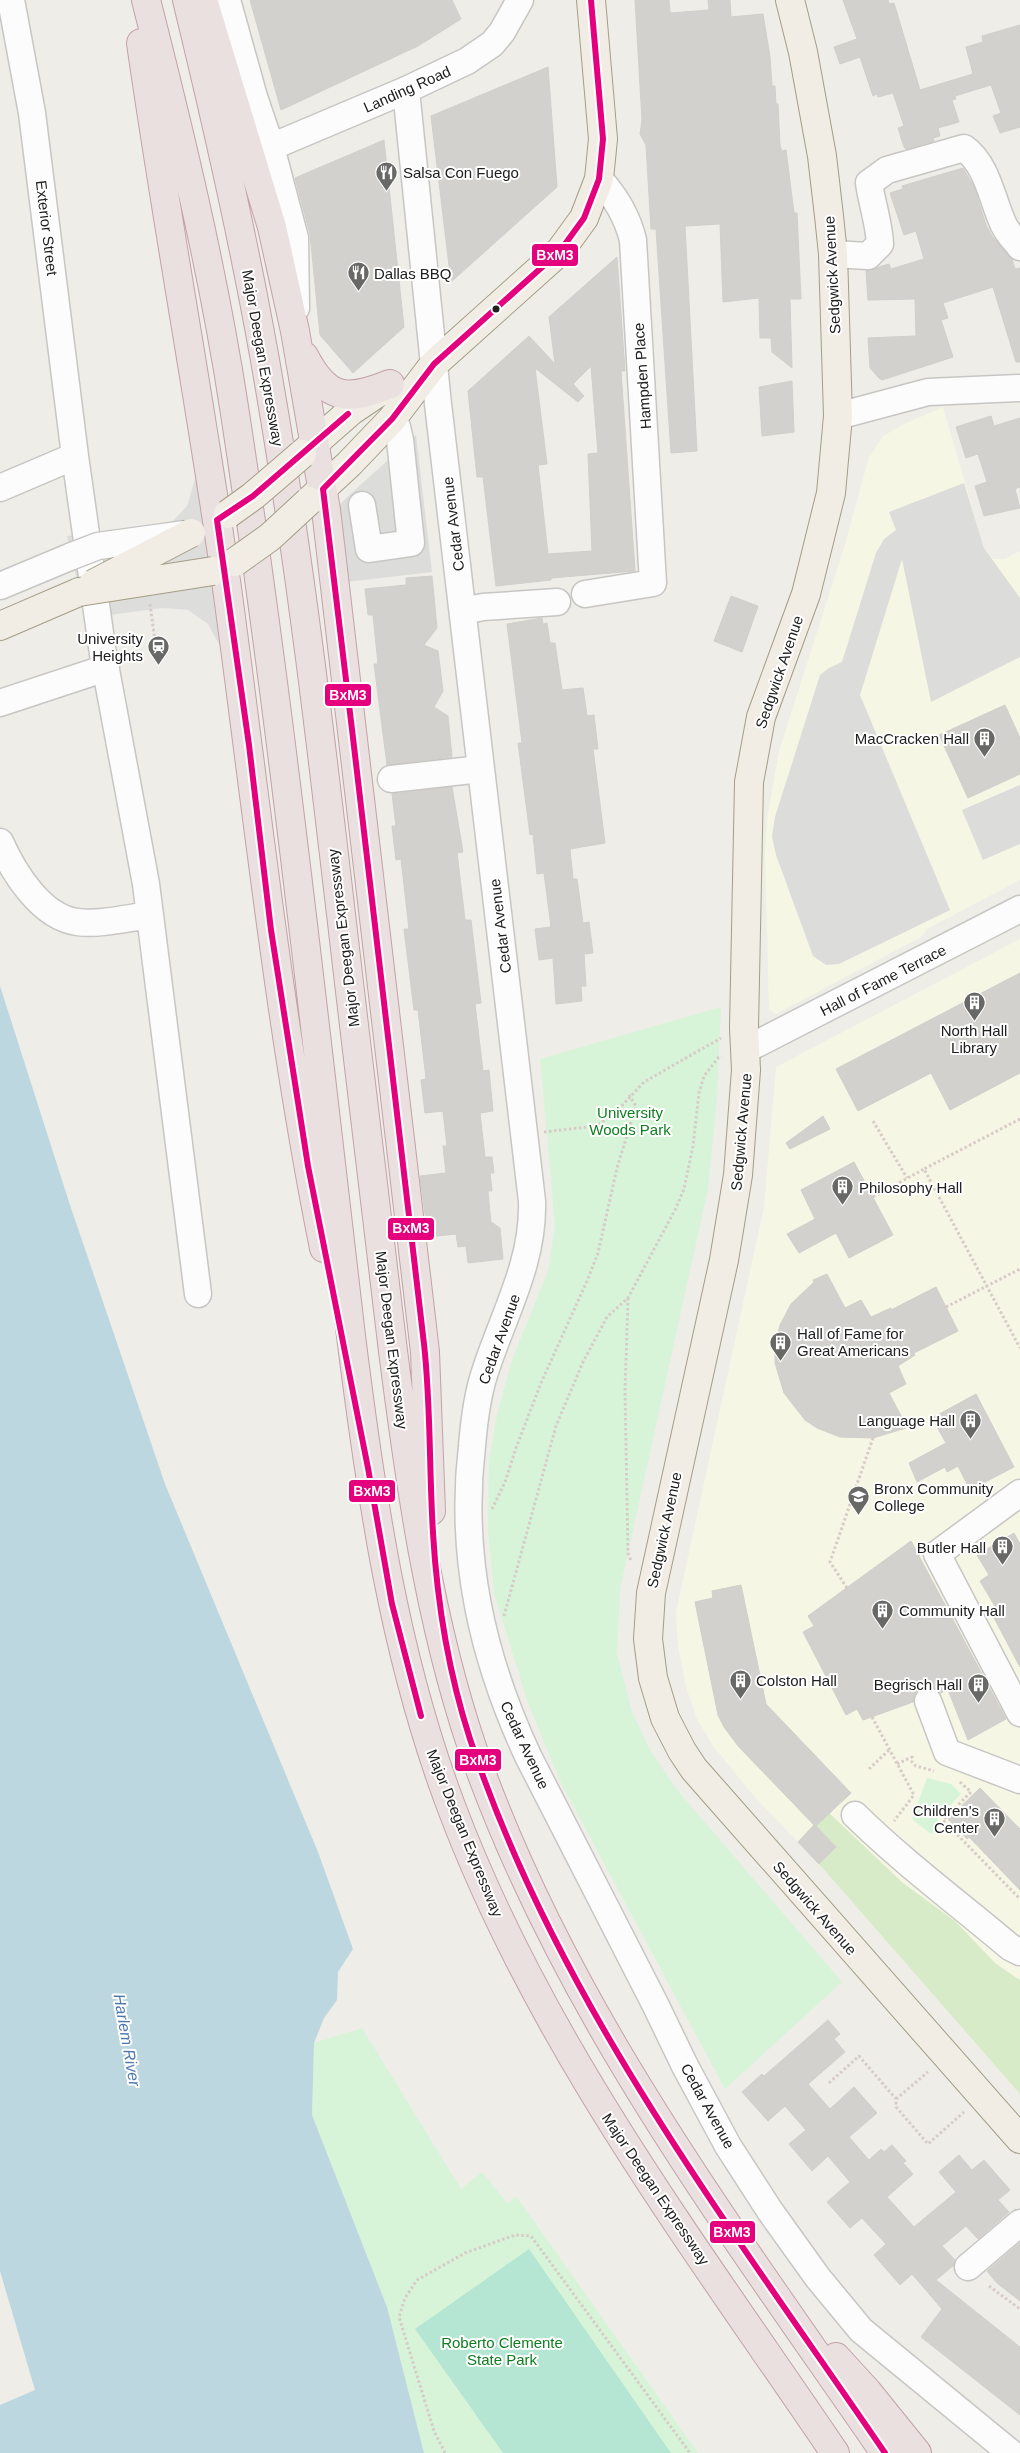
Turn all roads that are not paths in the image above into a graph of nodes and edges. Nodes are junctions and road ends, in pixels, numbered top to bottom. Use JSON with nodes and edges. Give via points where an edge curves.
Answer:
{"nodes":[{"id":1,"x":134,"y":0,"type":"edge"},
{"id":2,"x":146,"y":0,"type":"edge"},
{"id":3,"x":186,"y":0,"type":"edge"},
{"id":4,"x":203,"y":0,"type":"edge"},
{"id":5,"x":227,"y":0,"type":"edge"},
{"id":6,"x":520,"y":0,"type":"edge"},
{"id":7,"x":591,"y":0,"type":"edge"},
{"id":8,"x":790,"y":0,"type":"edge"},
{"id":9,"x":8,"y":10,"type":"edge"},
{"id":10,"x":406,"y":90,"type":"junction"},
{"id":11,"x":271,"y":147,"type":"junction"},
{"id":12,"x":599,"y":179,"type":"junction"},
{"id":13,"x":1020,"y":247,"type":"edge"},
{"id":14,"x":833,"y":254,"type":"junction"},
{"id":15,"x":295,"y":331,"type":"junction"},
{"id":16,"x":434,"y":364,"type":"junction"},
{"id":17,"x":390,"y":384,"type":"junction"},
{"id":18,"x":1020,"y":388,"type":"edge"},
{"id":19,"x":838,"y":416,"type":"junction"},
{"id":20,"x":392,"y":419,"type":"junction"},
{"id":21,"x":309,"y":448,"type":"junction"},
{"id":22,"x":75,"y":456,"type":"junction"},
{"id":23,"x":0,"y":488,"type":"edge"},
{"id":24,"x":316,"y":495,"type":"junction"},
{"id":25,"x":362,"y":505,"type":"dead end"},
{"id":26,"x":211,"y":523,"type":"junction"},
{"id":27,"x":224,"y":567,"type":"junction"},
{"id":28,"x":44,"y":568,"type":"junction"},
{"id":29,"x":0,"y":586,"type":"edge"},
{"id":30,"x":79,"y":592,"type":"junction"},
{"id":31,"x":585,"y":594,"type":"dead end"},
{"id":32,"x":557,"y":602,"type":"dead end"},
{"id":33,"x":463,"y":611,"type":"junction"},
{"id":34,"x":0,"y":626,"type":"edge"},
{"id":35,"x":105,"y":661,"type":"junction"},
{"id":36,"x":0,"y":703,"type":"edge"},
{"id":37,"x":481,"y":769,"type":"junction"},
{"id":38,"x":391,"y":779,"type":"dead end"},
{"id":39,"x":0,"y":842,"type":"edge"},
{"id":40,"x":1020,"y":909,"type":"edge"},
{"id":41,"x":150,"y":915,"type":"junction"},
{"id":42,"x":733,"y":1054,"type":"junction"},
{"id":43,"x":198,"y":1294,"type":"dead end"},
{"id":44,"x":368,"y":1468,"type":"junction"},
{"id":45,"x":1020,"y":1493,"type":"edge"},
{"id":46,"x":451,"y":1676,"type":"junction"},
{"id":47,"x":928,"y":1701,"type":"dead end"},
{"id":48,"x":1020,"y":1713,"type":"edge"},
{"id":49,"x":1020,"y":1780,"type":"edge"},
{"id":50,"x":855,"y":1815,"type":"dead end"},
{"id":51,"x":1020,"y":1952,"type":"edge"},
{"id":52,"x":1020,"y":2140,"type":"edge"},
{"id":53,"x":1020,"y":2223,"type":"edge"},
{"id":54,"x":968,"y":2267,"type":"dead end"},
{"id":55,"x":770,"y":2286,"type":"junction"},
{"id":56,"x":835,"y":2453,"type":"edge"},
{"id":57,"x":885,"y":2453,"type":"edge"},
{"id":58,"x":917,"y":2453,"type":"edge"},
{"id":59,"x":1011,"y":2453,"type":"edge"}],
"edges":[{"from":1,"to":26,"type":"highway","via":[[163,196],[194,372]]},
{"from":2,"to":44,"type":"highway","name":"Major Deegan Expressway","via":[[196,209],[234,404],[289,809]]},
{"from":3,"to":46,"type":"highway","name":"Major Deegan Expressway","via":[[244,254],[282,461],[329,813],[400,1406],[421,1540]]},
{"from":4,"to":15,"type":"highway","via":[[264,197]]},
{"from":5,"to":11,"type":"street"},
{"from":6,"to":10,"type":"street","name":"Landing Road","via":[[502,32],[479,54]]},
{"from":7,"to":12,"type":"main road","via":[[603,139]]},
{"from":8,"to":14,"type":"main road","name":"Sedgwick Avenue","via":[[822,156]]},
{"from":9,"to":22,"type":"street","name":"Exterior Street","via":[[32,113]]},
{"from":10,"to":11,"type":"street","name":"Landing Road"},
{"from":10,"to":16,"type":"street","name":"Cedar Avenue"},
{"from":11,"to":15,"type":"street","via":[[296,247]]},
{"from":12,"to":16,"type":"main road","via":[[588,212],[569,241]]},
{"from":12,"to":31,"type":"street","name":"Hampden Place","via":[[626,217],[633,240],[653,583]]},
{"from":13,"to":14,"type":"street","via":[[1008,235],[976,161],[964,148],[887,170],[876,177],[869,183],[880,244],[868,256]]},
{"from":14,"to":19,"type":"main road","name":"Sedgwick Avenue"},
{"from":15,"to":17,"type":"highway","via":[[314,373],[333,392],[355,396]]},
{"from":15,"to":21,"type":"highway"},
{"from":16,"to":17,"type":"main road"},
{"from":16,"to":20,"type":"main road"},
{"from":16,"to":33,"type":"street","name":"Cedar Avenue"},
{"from":17,"to":21,"type":"main road","via":[[351,411]]},
{"from":18,"to":19,"type":"street","via":[[928,392]]},
{"from":19,"to":42,"type":"main road","name":"Sedgwick Avenue","via":[[831,493],[806,594],[761,717],[749,782]]},
{"from":20,"to":24,"type":"main road"},
{"from":20,"to":25,"type":"street","via":[[400,440],[411,543],[369,548]]},
{"from":21,"to":24,"type":"highway"},
{"from":21,"to":26,"type":"main road","bridge":true,"via":[[253,496]]},
{"from":22,"to":23,"type":"street"},
{"from":22,"to":35,"type":"street","name":"Exterior Street"},
{"from":24,"to":27,"type":"main road","bridge":true,"via":[[270,537]]},
{"from":24,"to":46,"type":"highway","via":[[422,1319],[433,1538]]},
{"from":26,"to":27,"type":"highway"},
{"from":26,"to":28,"type":"street","bridge":true,"via":[[98,546]]},
{"from":26,"to":30,"type":"main road","bridge":true},
{"from":27,"to":30,"type":"main road","bridge":true},
{"from":27,"to":44,"type":"highway","via":[[272,930],[308,1166]]},
{"from":28,"to":29,"type":"street"},
{"from":28,"to":30,"type":"street","via":[[58,565],[66,568]]},
{"from":30,"to":34,"type":"main road"},
{"from":32,"to":33,"type":"street"},
{"from":33,"to":37,"type":"street","name":"Cedar Avenue"},
{"from":35,"to":36,"type":"street"},
{"from":35,"to":41,"type":"street","name":"Exterior Street"},
{"from":37,"to":38,"type":"street"},
{"from":37,"to":59,"type":"street","name":"Cedar Avenue","via":[[532,1217],[532,1236],[517,1289],[484,1377],[469,1467],[471,1567],[480,1623],[492,1667],[529,1758],[685,2066],[728,2146],[770,2211],[860,2330]]},
{"from":39,"to":41,"type":"street","via":[[23,882],[48,909],[63,919],[90,923]]},
{"from":40,"to":42,"type":"street","name":"Hall of Fame Terrace"},
{"from":41,"to":43,"type":"street","name":"Exterior Street"},
{"from":42,"to":52,"type":"main road","name":"Sedgwick Avenue","via":[[745,1089],[735,1204],[651,1593],[648,1639],[654,1678],[672,1734],[704,1780]]},
{"from":44,"to":56,"type":"highway","name":"Major Deegan Expressway","via":[[390,1594],[408,1672],[450,1803],[504,1931],[604,2112]]},
{"from":45,"to":48,"type":"street","via":[[937,1554]]},
{"from":46,"to":55,"type":"highway","name":"Major Deegan Expressway","via":[[495,1809],[551,1934],[654,2114]]},
{"from":47,"to":49,"type":"street","via":[[947,1752]]},
{"from":50,"to":51,"type":"street","via":[[932,1885]]},
{"from":53,"to":54,"type":"street"},
{"from":55,"to":57,"type":"highway","name":"Major Deegan Expressway"},
{"from":55,"to":58,"type":"highway","via":[[867,2391]]}]}
